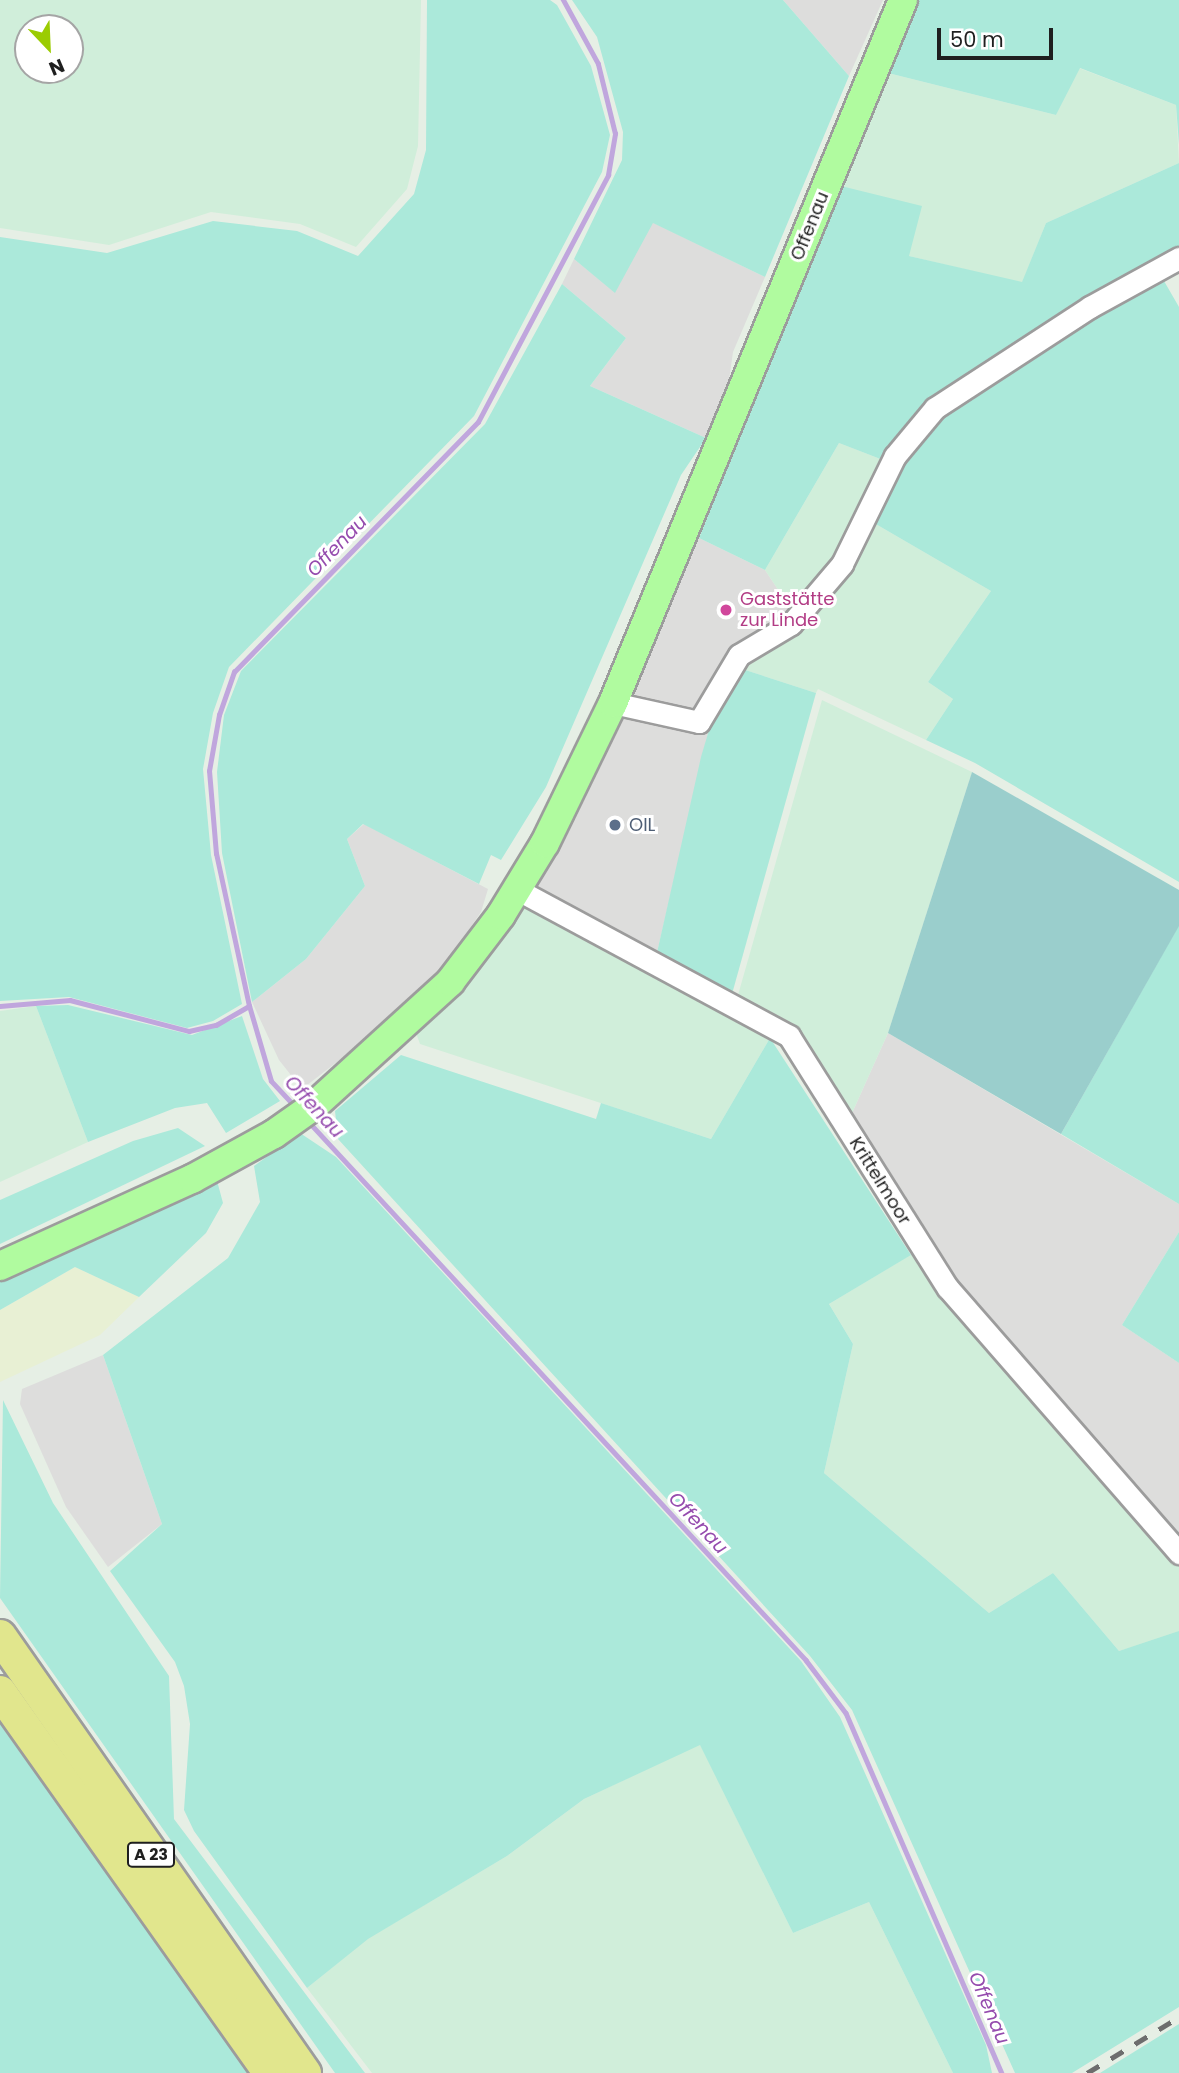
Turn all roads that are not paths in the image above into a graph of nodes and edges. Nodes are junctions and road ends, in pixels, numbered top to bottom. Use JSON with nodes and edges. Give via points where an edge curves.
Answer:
{"nodes":[{"id":1,"x":903,"y":0,"type":"edge"},
{"id":2,"x":1179,"y":258,"type":"edge"},
{"id":3,"x":613,"y":703,"type":"junction"},
{"id":4,"x":518,"y":890,"type":"junction"},
{"id":5,"x":0,"y":1266,"type":"edge"},
{"id":6,"x":1179,"y":1553,"type":"edge"},
{"id":7,"x":0,"y":1636,"type":"edge"},
{"id":8,"x":0,"y":1692,"type":"edge"},
{"id":9,"x":270,"y":2073,"type":"edge"},
{"id":10,"x":305,"y":2073,"type":"edge"}],
"edges":[{"from":1,"to":3,"type":"main road","name":"Offenau"},
{"from":2,"to":3,"type":"street","via":[[1090,307],[935,408],[895,456],[842,564],[791,624],[739,656],[699,722]]},
{"from":3,"to":4,"type":"main road","name":"Offenau"},
{"from":4,"to":5,"type":"main road","name":"Offenau","via":[[450,982],[315,1105],[274,1134],[192,1179]]},
{"from":4,"to":6,"type":"street","name":"Krittelmoor","via":[[789,1036],[948,1288]]},
{"from":7,"to":10,"type":"highway","number":"A 23"},
{"from":8,"to":9,"type":"highway","number":"A 23"}]}
